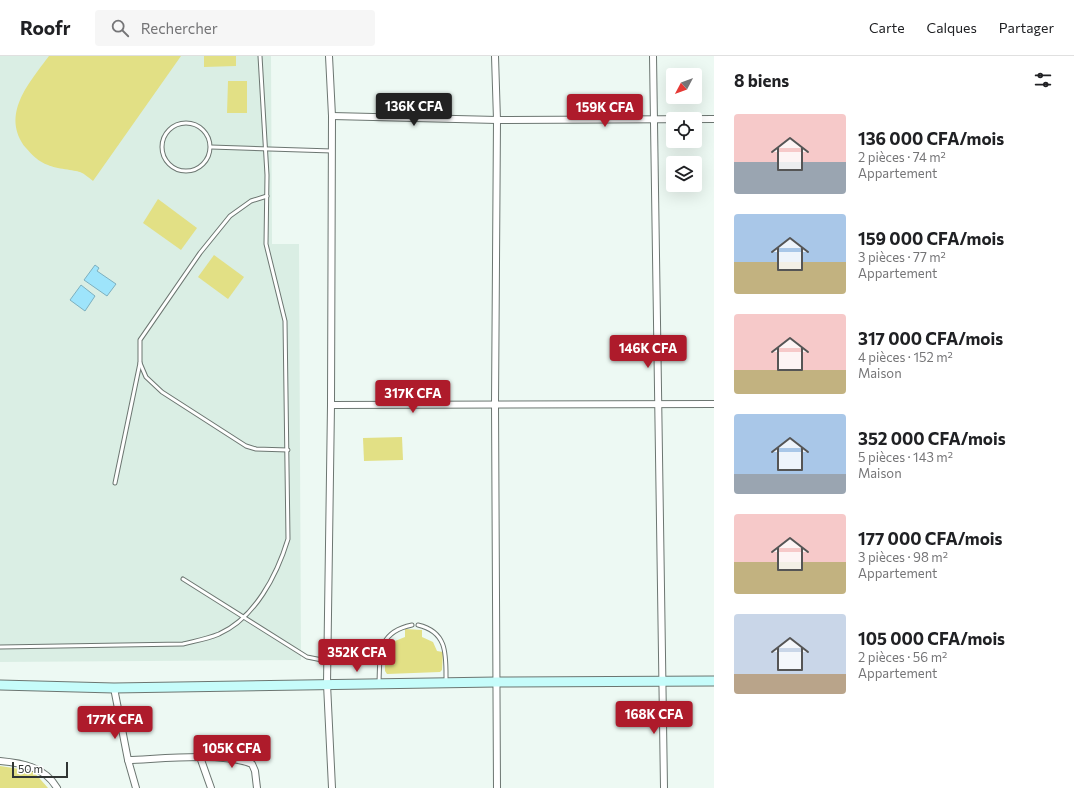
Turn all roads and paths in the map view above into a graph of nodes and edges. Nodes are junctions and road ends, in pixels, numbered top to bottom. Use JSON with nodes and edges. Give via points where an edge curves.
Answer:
{"nodes":[{"id":1,"x":260,"y":56,"type":"edge"},
{"id":2,"x":329,"y":56,"type":"edge"},
{"id":3,"x":495,"y":56,"type":"edge"},
{"id":4,"x":653,"y":56,"type":"edge"},
{"id":5,"x":332,"y":116,"type":"junction"},
{"id":6,"x":654,"y":119,"type":"junction"},
{"id":7,"x":714,"y":119,"type":"edge"},
{"id":8,"x":497,"y":120,"type":"junction"},
{"id":9,"x":211,"y":147,"type":"junction"},
{"id":10,"x":265,"y":149,"type":"junction"},
{"id":11,"x":332,"y":151,"type":"junction"},
{"id":12,"x":267,"y":196,"type":"junction"},
{"id":13,"x":140,"y":363,"type":"junction"},
{"id":14,"x":495,"y":404,"type":"junction"},
{"id":15,"x":714,"y":404,"type":"edge"},
{"id":16,"x":331,"y":405,"type":"junction"},
{"id":17,"x":658,"y":405,"type":"junction"},
{"id":18,"x":288,"y":450,"type":"junction"},
{"id":19,"x":115,"y":483,"type":"dead end"},
{"id":20,"x":183,"y":579,"type":"dead end"},
{"id":21,"x":242,"y":617,"type":"junction"},
{"id":22,"x":412,"y":625,"type":"dead end"},
{"id":23,"x":418,"y":625,"type":"dead end"},
{"id":24,"x":0,"y":647,"type":"edge"},
{"id":25,"x":327,"y":661,"type":"junction"},
{"id":26,"x":662,"y":681,"type":"junction"},
{"id":27,"x":714,"y":681,"type":"edge"},
{"id":28,"x":446,"y":682,"type":"junction"},
{"id":29,"x":496,"y":682,"type":"junction"},
{"id":30,"x":327,"y":684,"type":"junction"},
{"id":31,"x":379,"y":684,"type":"junction"},
{"id":32,"x":0,"y":685,"type":"edge"},
{"id":33,"x":114,"y":688,"type":"junction"},
{"id":34,"x":200,"y":757,"type":"junction"},
{"id":35,"x":128,"y":760,"type":"junction"},
{"id":36,"x":0,"y":761,"type":"edge"},
{"id":37,"x":57,"y":788,"type":"edge"},
{"id":38,"x":136,"y":788,"type":"edge"},
{"id":39,"x":211,"y":788,"type":"edge"},
{"id":40,"x":257,"y":788,"type":"edge"},
{"id":41,"x":332,"y":788,"type":"edge"},
{"id":42,"x":497,"y":788,"type":"edge"},
{"id":43,"x":664,"y":788,"type":"edge"}],
"edges":[{"from":1,"to":10,"type":"lane"},
{"from":2,"to":5,"type":"street"},
{"from":3,"to":8,"type":"street"},
{"from":4,"to":6,"type":"street"},
{"from":5,"to":8,"type":"street"},
{"from":5,"to":11,"type":"street"},
{"from":6,"to":7,"type":"street"},
{"from":6,"to":8,"type":"street"},
{"from":6,"to":17,"type":"street"},
{"from":8,"to":14,"type":"street"},
{"from":9,"to":9,"type":"lane","via":[[206,162],[193,171],[185,172],[170,165],[162,153],[167,131],[173,126],[187,122],[206,133]]},
{"from":9,"to":10,"type":"lane"},
{"from":10,"to":11,"type":"lane"},
{"from":10,"to":12,"type":"lane"},
{"from":11,"to":16,"type":"street"},
{"from":12,"to":13,"type":"lane","via":[[251,201],[230,216],[200,253],[140,340]]},
{"from":12,"to":18,"type":"lane","via":[[266,244],[286,321]]},
{"from":13,"to":18,"type":"lane","via":[[146,377],[162,392],[246,446],[256,449]]},
{"from":13,"to":19,"type":"lane"},
{"from":14,"to":16,"type":"street"},
{"from":14,"to":17,"type":"street"},
{"from":14,"to":29,"type":"street"},
{"from":15,"to":17,"type":"street"},
{"from":16,"to":25,"type":"street"},
{"from":17,"to":26,"type":"street"},
{"from":18,"to":21,"type":"lane","via":[[288,539],[283,558],[267,588]]},
{"from":20,"to":21,"type":"lane"},
{"from":21,"to":24,"type":"lane","via":[[220,633],[183,644]]},
{"from":21,"to":25,"type":"lane","via":[[307,657]]},
{"from":22,"to":31,"type":"lane","via":[[394,631],[383,644],[380,652]]},
{"from":23,"to":28,"type":"lane","via":[[437,634],[444,646]]},
{"from":25,"to":30,"type":"street"},
{"from":26,"to":27,"type":"street"},
{"from":26,"to":29,"type":"street"},
{"from":26,"to":43,"type":"street"},
{"from":28,"to":29,"type":"street"},
{"from":28,"to":31,"type":"street"},
{"from":29,"to":42,"type":"street"},
{"from":30,"to":31,"type":"street"},
{"from":30,"to":33,"type":"street"},
{"from":30,"to":41,"type":"street"},
{"from":32,"to":33,"type":"street"},
{"from":33,"to":35,"type":"street"},
{"from":34,"to":35,"type":"street"},
{"from":34,"to":39,"type":"street"},
{"from":34,"to":40,"type":"street","via":[[252,764]]},
{"from":35,"to":38,"type":"street"},
{"from":36,"to":37,"type":"street","via":[[36,768]]}]}
